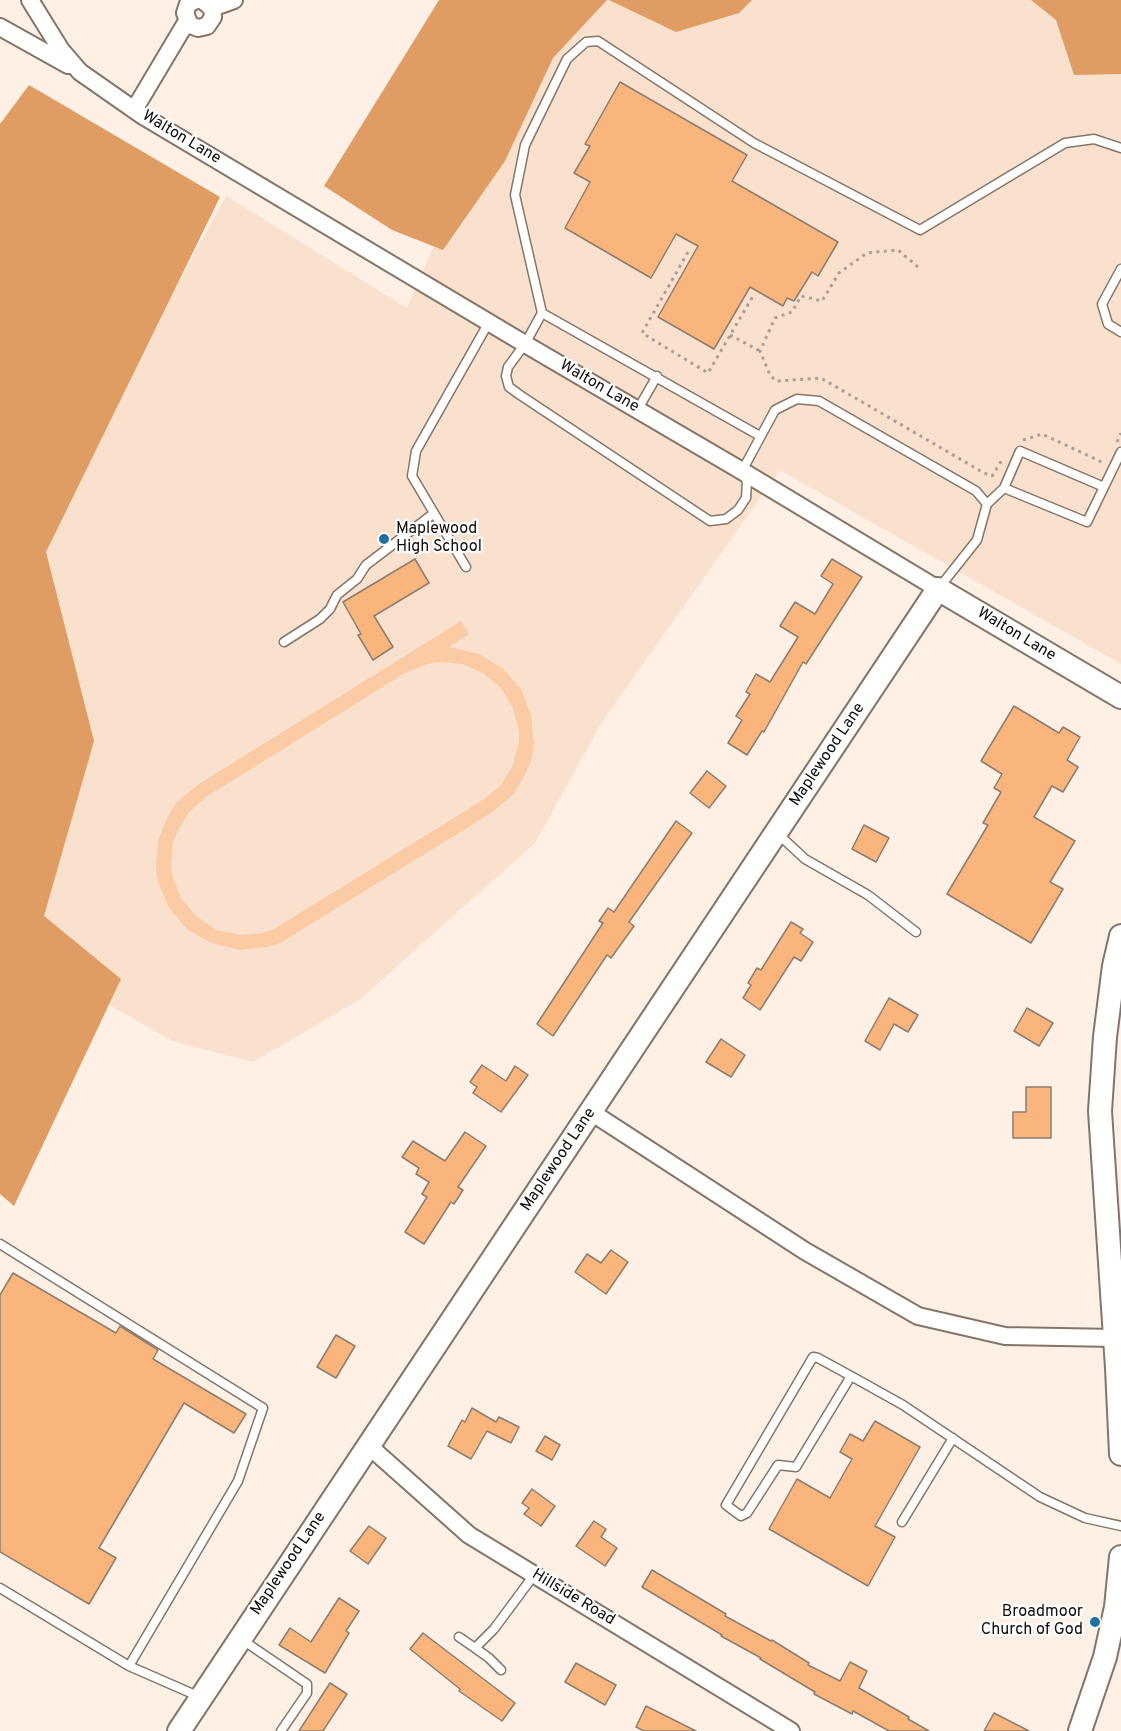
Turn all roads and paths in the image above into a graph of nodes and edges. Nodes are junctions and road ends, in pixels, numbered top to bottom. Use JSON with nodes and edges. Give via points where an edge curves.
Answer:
{"nodes":[{"id":1,"x":30,"y":0,"type":"edge"},
{"id":2,"x":196,"y":0,"type":"edge"},
{"id":3,"x":234,"y":0,"type":"edge"},
{"id":4,"x":207,"y":4,"type":"edge"},
{"id":5,"x":190,"y":24,"type":"junction"},
{"id":6,"x":0,"y":27,"type":"edge"},
{"id":7,"x":80,"y":72,"type":"junction"},
{"id":8,"x":139,"y":113,"type":"junction"},
{"id":9,"x":1121,"y":148,"type":"edge"},
{"id":10,"x":688,"y":252,"type":"dead end"},
{"id":11,"x":918,"y":267,"type":"dead end"},
{"id":12,"x":1121,"y":269,"type":"edge"},
{"id":13,"x":753,"y":296,"type":"dead end"},
{"id":14,"x":542,"y":312,"type":"junction"},
{"id":15,"x":490,"y":322,"type":"junction"},
{"id":16,"x":1121,"y":332,"type":"edge"},
{"id":17,"x":730,"y":335,"type":"junction"},
{"id":18,"x":525,"y":345,"type":"junction"},
{"id":19,"x":760,"y":351,"type":"junction"},
{"id":20,"x":657,"y":376,"type":"junction"},
{"id":21,"x":638,"y":409,"type":"junction"},
{"id":22,"x":1121,"y":433,"type":"edge"},
{"id":23,"x":760,"y":436,"type":"junction"},
{"id":24,"x":1022,"y":441,"type":"dead end"},
{"id":25,"x":1007,"y":452,"type":"dead end"},
{"id":26,"x":1117,"y":452,"type":"edge"},
{"id":27,"x":1108,"y":460,"type":"dead end"},
{"id":28,"x":742,"y":471,"type":"junction"},
{"id":29,"x":1104,"y":487,"type":"junction"},
{"id":30,"x":1004,"y":488,"type":"junction"},
{"id":31,"x":987,"y":504,"type":"junction"},
{"id":32,"x":434,"y":514,"type":"junction"},
{"id":33,"x":466,"y":567,"type":"dead end"},
{"id":34,"x":938,"y":589,"type":"junction"},
{"id":35,"x":284,"y":642,"type":"dead end"},
{"id":36,"x":1121,"y":696,"type":"edge"},
{"id":37,"x":776,"y":833,"type":"junction"},
{"id":38,"x":916,"y":932,"type":"dead end"},
{"id":39,"x":1121,"y":936,"type":"edge"},
{"id":40,"x":591,"y":1112,"type":"junction"},
{"id":41,"x":0,"y":1244,"type":"edge"},
{"id":42,"x":1115,"y":1338,"type":"junction"},
{"id":43,"x":850,"y":1376,"type":"junction"},
{"id":44,"x":953,"y":1438,"type":"junction"},
{"id":45,"x":369,"y":1446,"type":"junction"},
{"id":46,"x":1121,"y":1454,"type":"edge"},
{"id":47,"x":902,"y":1522,"type":"dead end"},
{"id":48,"x":1121,"y":1526,"type":"edge"},
{"id":49,"x":1121,"y":1557,"type":"edge"},
{"id":50,"x":534,"y":1575,"type":"junction"},
{"id":51,"x":0,"y":1588,"type":"edge"},
{"id":52,"x":459,"y":1637,"type":"dead end"},
{"id":53,"x":240,"y":1638,"type":"junction"},
{"id":54,"x":475,"y":1648,"type":"junction"},
{"id":55,"x":129,"y":1666,"type":"junction"},
{"id":56,"x":501,"y":1670,"type":"dead end"},
{"id":57,"x":200,"y":1697,"type":"junction"},
{"id":58,"x":179,"y":1731,"type":"edge"},
{"id":59,"x":281,"y":1731,"type":"edge"},
{"id":60,"x":791,"y":1731,"type":"edge"},
{"id":61,"x":1080,"y":1731,"type":"edge"}],
"edges":[{"from":1,"to":7,"type":"street","name":"Walton Lane","via":[[61,50]]},
{"from":2,"to":5,"type":"street","via":[[186,8]]},
{"from":3,"to":4,"type":"street"},
{"from":4,"to":5,"type":"street","via":[[213,18],[207,26],[198,28]]},
{"from":5,"to":8,"type":"street"},
{"from":6,"to":7,"type":"street","name":"Walton Lane"},
{"from":7,"to":8,"type":"street","name":"Walton Lane"},
{"from":8,"to":15,"type":"street","name":"Walton Lane"},
{"from":9,"to":14,"type":"lane","via":[[1094,139],[1065,143],[920,230],[754,143],[598,41],[585,42],[567,59],[525,145],[514,195]]},
{"from":10,"to":17,"type":"path","via":[[642,333],[708,373]]},
{"from":11,"to":19,"type":"path","via":[[898,250],[867,253],[839,273],[822,301],[801,296],[792,312],[776,318]]},
{"from":12,"to":16,"type":"lane","via":[[1102,304],[1108,324]]},
{"from":13,"to":17,"type":"path"},
{"from":14,"to":18,"type":"lane"},
{"from":14,"to":20,"type":"lane"},
{"from":15,"to":18,"type":"street","name":"Walton Lane"},
{"from":15,"to":32,"type":"lane","via":[[416,451],[412,476]]},
{"from":17,"to":19,"type":"path"},
{"from":18,"to":21,"type":"street","name":"Walton Lane"},
{"from":18,"to":28,"type":"lane","via":[[508,367],[509,387],[702,517],[710,521],[726,519],[738,510],[746,498],[747,482]]},
{"from":19,"to":25,"type":"path","via":[[776,381],[821,378],[984,473],[992,476]]},
{"from":20,"to":21,"type":"lane"},
{"from":20,"to":23,"type":"lane"},
{"from":21,"to":28,"type":"street","name":"Walton Lane"},
{"from":22,"to":26,"type":"path"},
{"from":23,"to":28,"type":"lane"},
{"from":23,"to":31,"type":"lane","via":[[775,410],[796,399],[819,401],[976,491]]},
{"from":24,"to":27,"type":"path","via":[[1042,434],[1104,464]]},
{"from":26,"to":29,"type":"lane"},
{"from":28,"to":34,"type":"street","name":"Walton Lane"},
{"from":29,"to":30,"type":"lane","via":[[1087,522]]},
{"from":29,"to":30,"type":"lane","via":[[1020,451]]},
{"from":30,"to":31,"type":"lane"},
{"from":31,"to":34,"type":"lane","via":[[977,540]]},
{"from":32,"to":33,"type":"lane"},
{"from":32,"to":35,"type":"lane","via":[[366,565],[320,619]]},
{"from":34,"to":36,"type":"street","name":"Walton Lane"},
{"from":34,"to":37,"type":"street","name":"Maplewood Lane"},
{"from":37,"to":38,"type":"lane","via":[[806,859],[868,895]]},
{"from":37,"to":40,"type":"street","name":"Maplewood Lane"},
{"from":39,"to":42,"type":"street","via":[[1105,1037],[1100,1111]]},
{"from":40,"to":42,"type":"street","via":[[806,1251],[918,1316],[1005,1336]]},
{"from":40,"to":45,"type":"street","name":"Maplewood Lane"},
{"from":41,"to":55,"type":"lane","via":[[263,1408],[238,1481]]},
{"from":42,"to":46,"type":"street"},
{"from":43,"to":43,"type":"lane","via":[[813,1357],[726,1505],[741,1516],[747,1513],[778,1465],[795,1467]]},
{"from":43,"to":44,"type":"lane"},
{"from":44,"to":47,"type":"lane"},
{"from":44,"to":48,"type":"lane","via":[[1040,1497],[1085,1518]]},
{"from":45,"to":50,"type":"street","name":"Hillside Road","via":[[469,1535]]},
{"from":45,"to":53,"type":"street","name":"Maplewood Lane"},
{"from":49,"to":61,"type":"street","via":[[1105,1657]]},
{"from":50,"to":54,"type":"lane"},
{"from":50,"to":60,"type":"street","name":"Hillside Road"},
{"from":51,"to":55,"type":"lane"},
{"from":52,"to":54,"type":"lane"},
{"from":53,"to":57,"type":"street","name":"Maplewood Lane"},
{"from":53,"to":59,"type":"lane","via":[[307,1684],[307,1693]]},
{"from":54,"to":56,"type":"lane"},
{"from":55,"to":57,"type":"lane"},
{"from":57,"to":58,"type":"street","name":"Maplewood Lane"}]}
